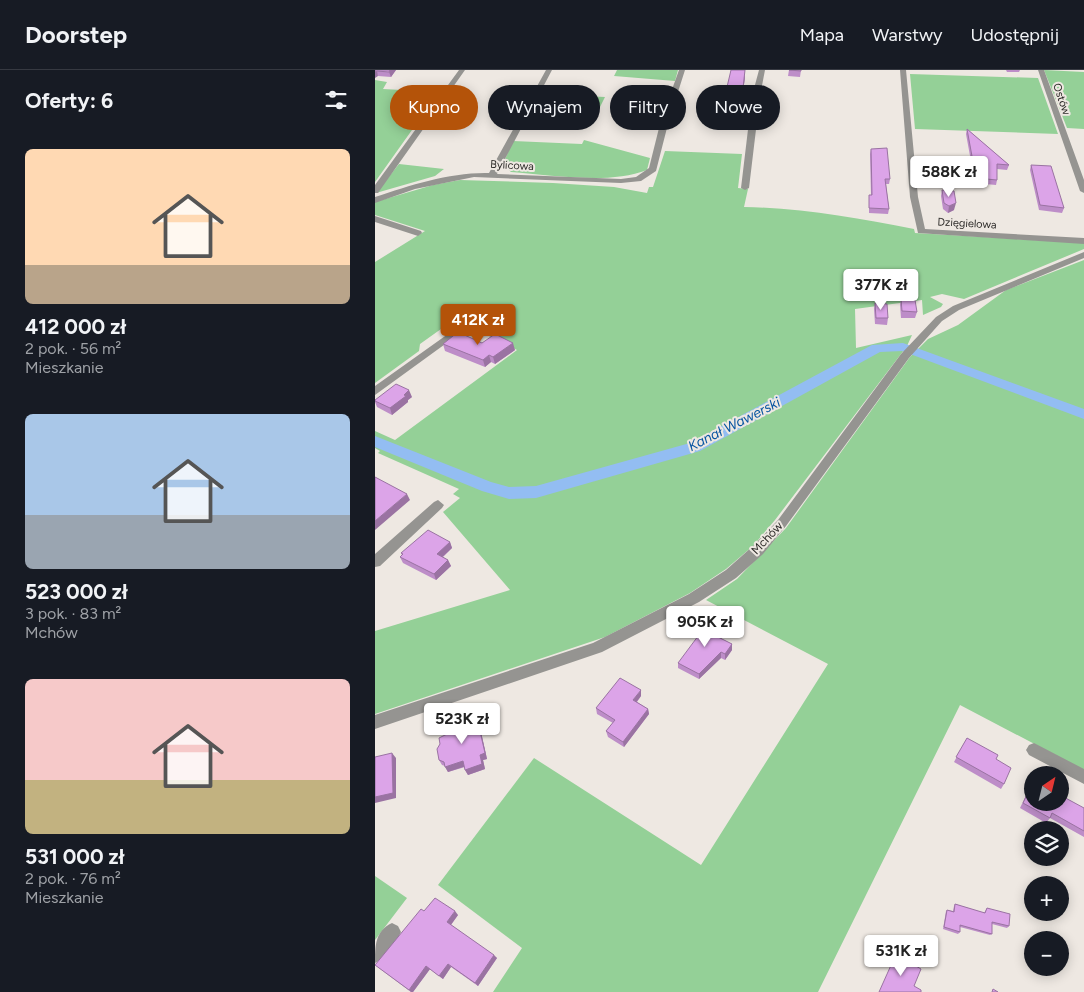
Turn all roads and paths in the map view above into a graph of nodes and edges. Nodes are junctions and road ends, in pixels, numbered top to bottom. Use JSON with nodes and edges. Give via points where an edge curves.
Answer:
{"nodes":[{"id":1,"x":462,"y":70,"type":"edge"},
{"id":2,"x":549,"y":70,"type":"edge"},
{"id":3,"x":682,"y":70,"type":"edge"},
{"id":4,"x":762,"y":70,"type":"edge"},
{"id":5,"x":903,"y":70,"type":"edge"},
{"id":6,"x":1041,"y":70,"type":"edge"},
{"id":7,"x":492,"y":175,"type":"junction"},
{"id":8,"x":745,"y":188,"type":"dead end"},
{"id":9,"x":375,"y":191,"type":"edge"},
{"id":10,"x":1084,"y":191,"type":"edge"},
{"id":11,"x":375,"y":200,"type":"edge"},
{"id":12,"x":375,"y":219,"type":"edge"},
{"id":13,"x":418,"y":233,"type":"dead end"},
{"id":14,"x":1084,"y":240,"type":"edge"},
{"id":15,"x":1084,"y":255,"type":"edge"},
{"id":16,"x":455,"y":332,"type":"edge"},
{"id":17,"x":375,"y":391,"type":"edge"},
{"id":18,"x":439,"y":505,"type":"dead end"},
{"id":19,"x":375,"y":562,"type":"edge"},
{"id":20,"x":375,"y":722,"type":"edge"},
{"id":21,"x":1035,"y":750,"type":"dead end"},
{"id":22,"x":1084,"y":777,"type":"edge"},
{"id":23,"x":392,"y":932,"type":"dead end"},
{"id":24,"x":375,"y":954,"type":"edge"}],
"edges":[{"from":1,"to":9,"type":"street"},
{"from":2,"to":7,"type":"street"},
{"from":3,"to":7,"type":"street","name":"Bylicowa","via":[[665,120],[657,162],[650,172],[638,179]]},
{"from":4,"to":8,"type":"street"},
{"from":5,"to":14,"type":"street","name":"Dzięgielowa","via":[[914,197],[921,231]]},
{"from":6,"to":10,"type":"street","name":"Ostów"},
{"from":7,"to":11,"type":"street","name":"Bylicowa","via":[[450,179]]},
{"from":12,"to":13,"type":"street"},
{"from":15,"to":20,"type":"street","name":"Mchów","via":[[956,308],[939,319],[905,356],[782,523],[731,574],[597,652]]},
{"from":16,"to":17,"type":"street"},
{"from":18,"to":19,"type":"street"},
{"from":21,"to":22,"type":"street"},
{"from":23,"to":24,"type":"street"}]}
